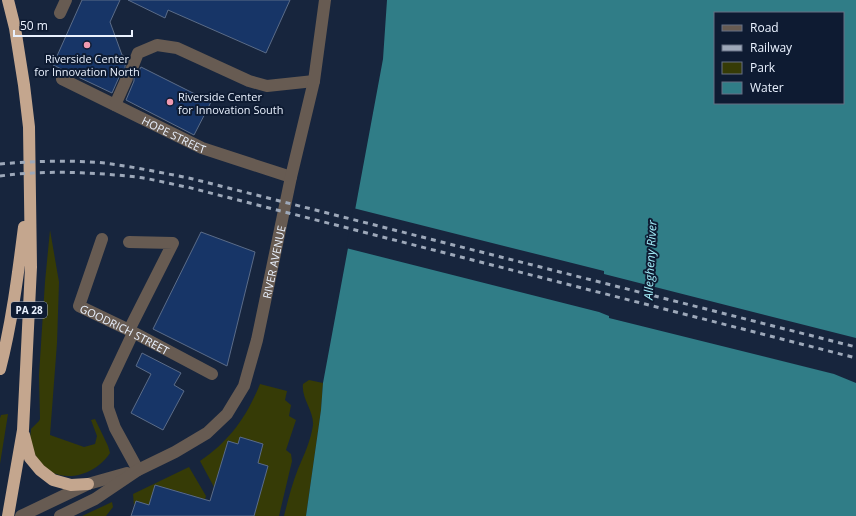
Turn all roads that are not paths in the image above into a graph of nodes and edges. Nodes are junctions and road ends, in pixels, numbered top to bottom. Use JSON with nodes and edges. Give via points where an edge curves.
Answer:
{"nodes":[{"id":1,"x":8,"y":0,"type":"edge"},
{"id":2,"x":66,"y":0,"type":"edge"},
{"id":3,"x":325,"y":0,"type":"edge"},
{"id":4,"x":60,"y":13,"type":"dead end"},
{"id":5,"x":62,"y":79,"type":"dead end"},
{"id":6,"x":314,"y":81,"type":"junction"},
{"id":7,"x":115,"y":105,"type":"junction"},
{"id":8,"x":291,"y":177,"type":"junction"},
{"id":9,"x":29,"y":191,"type":"junction"},
{"id":10,"x":102,"y":239,"type":"dead end"},
{"id":11,"x":129,"y":242,"type":"dead end"},
{"id":12,"x":131,"y":332,"type":"junction"},
{"id":13,"x":0,"y":369,"type":"edge"},
{"id":14,"x":212,"y":374,"type":"dead end"},
{"id":15,"x":23,"y":430,"type":"junction"},
{"id":16,"x":138,"y":470,"type":"junction"},
{"id":17,"x":88,"y":484,"type":"junction"},
{"id":18,"x":8,"y":516,"type":"edge"},
{"id":19,"x":21,"y":516,"type":"edge"},
{"id":20,"x":60,"y":516,"type":"edge"}],
"edges":[{"from":1,"to":9,"type":"highway","number":"PA 28","via":[[15,28],[29,127]]},
{"from":2,"to":4,"type":"street"},
{"from":3,"to":6,"type":"street","name":"RIVER AVENUE"},
{"from":5,"to":7,"type":"street","name":"HOPE STREET"},
{"from":6,"to":7,"type":"street","via":[[267,86],[249,81],[177,48],[157,45],[138,53]]},
{"from":6,"to":8,"type":"street","name":"RIVER AVENUE"},
{"from":7,"to":8,"type":"street","name":"HOPE STREET","via":[[202,148]]},
{"from":8,"to":16,"type":"street","name":"RIVER AVENUE","via":[[257,340],[244,386],[227,414],[207,433]]},
{"from":9,"to":13,"type":"highway","via":[[16,290]]},
{"from":9,"to":15,"type":"highway","number":"PA 28","via":[[31,267]]},
{"from":10,"to":12,"type":"street","name":"GOODRICH STREET","via":[[79,306]]},
{"from":11,"to":12,"type":"street","via":[[173,243]]},
{"from":12,"to":14,"type":"street","name":"GOODRICH STREET"},
{"from":12,"to":16,"type":"street","via":[[108,386],[108,408],[115,428]]},
{"from":15,"to":17,"type":"highway","via":[[30,458],[40,470],[53,480],[71,485]]},
{"from":15,"to":18,"type":"highway","number":"PA 28"},
{"from":16,"to":17,"type":"street"},
{"from":16,"to":20,"type":"street","via":[[96,499]]},
{"from":17,"to":19,"type":"street"}]}
